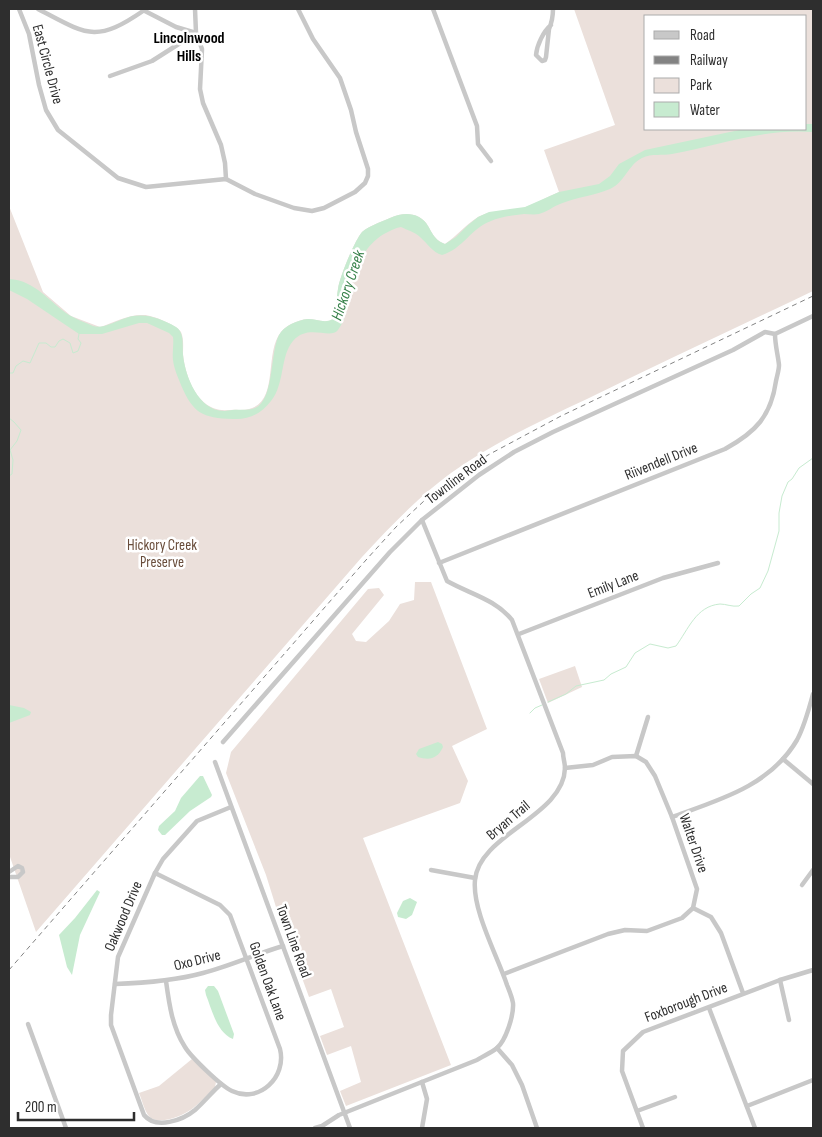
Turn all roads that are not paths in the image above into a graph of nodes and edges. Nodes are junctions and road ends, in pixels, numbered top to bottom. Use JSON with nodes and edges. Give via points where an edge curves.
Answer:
{"nodes":[{"id":1,"x":19,"y":9,"type":"edge"},
{"id":2,"x":38,"y":9,"type":"edge"},
{"id":3,"x":195,"y":9,"type":"edge"},
{"id":4,"x":298,"y":9,"type":"edge"},
{"id":5,"x":433,"y":9,"type":"edge"},
{"id":6,"x":553,"y":9,"type":"edge"},
{"id":7,"x":143,"y":10,"type":"edge"},
{"id":8,"x":551,"y":25,"type":"junction"},
{"id":9,"x":196,"y":33,"type":"junction"},
{"id":10,"x":110,"y":76,"type":"dead end"},
{"id":11,"x":491,"y":161,"type":"dead end"},
{"id":12,"x":226,"y":179,"type":"junction"},
{"id":13,"x":813,"y":316,"type":"edge"},
{"id":14,"x":775,"y":334,"type":"junction"},
{"id":15,"x":422,"y":520,"type":"junction"},
{"id":16,"x":439,"y":563,"type":"junction"},
{"id":17,"x":718,"y":563,"type":"dead end"},
{"id":18,"x":519,"y":634,"type":"junction"},
{"id":19,"x":813,"y":694,"type":"edge"},
{"id":20,"x":812,"y":701,"type":"edge"},
{"id":21,"x":648,"y":717,"type":"dead end"},
{"id":22,"x":223,"y":742,"type":"dead end"},
{"id":23,"x":636,"y":756,"type":"junction"},
{"id":24,"x":783,"y":759,"type":"junction"},
{"id":25,"x":216,"y":762,"type":"dead end"},
{"id":26,"x":565,"y":768,"type":"junction"},
{"id":27,"x":813,"y":784,"type":"edge"},
{"id":28,"x":232,"y":807,"type":"junction"},
{"id":29,"x":672,"y":817,"type":"junction"},
{"id":30,"x":431,"y":870,"type":"dead end"},
{"id":31,"x":813,"y":870,"type":"edge"},
{"id":32,"x":9,"y":872,"type":"edge"},
{"id":33,"x":155,"y":873,"type":"junction"},
{"id":34,"x":9,"y":877,"type":"edge"},
{"id":35,"x":474,"y":878,"type":"junction"},
{"id":36,"x":802,"y":885,"type":"dead end"},
{"id":37,"x":693,"y":908,"type":"junction"},
{"id":38,"x":283,"y":946,"type":"junction"},
{"id":39,"x":247,"y":958,"type":"junction"},
{"id":40,"x":813,"y":970,"type":"edge"},
{"id":41,"x":504,"y":974,"type":"junction"},
{"id":42,"x":780,"y":980,"type":"junction"},
{"id":43,"x":166,"y":981,"type":"junction"},
{"id":44,"x":115,"y":984,"type":"junction"},
{"id":45,"x":743,"y":993,"type":"junction"},
{"id":46,"x":709,"y":1008,"type":"junction"},
{"id":47,"x":789,"y":1020,"type":"dead end"},
{"id":48,"x":28,"y":1024,"type":"dead end"},
{"id":49,"x":497,"y":1048,"type":"junction"},
{"id":50,"x":813,"y":1080,"type":"edge"},
{"id":51,"x":422,"y":1082,"type":"junction"},
{"id":52,"x":221,"y":1084,"type":"junction"},
{"id":53,"x":675,"y":1097,"type":"dead end"},
{"id":54,"x":747,"y":1106,"type":"junction"},
{"id":55,"x":637,"y":1111,"type":"junction"},
{"id":56,"x":344,"y":1114,"type":"junction"},
{"id":57,"x":66,"y":1128,"type":"edge"},
{"id":58,"x":315,"y":1128,"type":"edge"},
{"id":59,"x":350,"y":1128,"type":"edge"},
{"id":60,"x":422,"y":1128,"type":"edge"},
{"id":61,"x":537,"y":1128,"type":"edge"},
{"id":62,"x":643,"y":1128,"type":"edge"},
{"id":63,"x":755,"y":1128,"type":"edge"}],
"edges":[{"from":1,"to":12,"type":"street","name":"East Circle Drive","via":[[29,34],[46,110],[58,130],[118,178],[146,187]]},
{"from":2,"to":7,"type":"street","via":[[86,32],[99,33],[127,22]]},
{"from":3,"to":9,"type":"street"},
{"from":4,"to":12,"type":"street","via":[[313,39],[340,78],[352,110],[368,176],[355,192],[312,211],[255,194]]},
{"from":5,"to":11,"type":"street","via":[[477,126],[478,144]]},
{"from":6,"to":8,"type":"street"},
{"from":7,"to":9,"type":"street"},
{"from":8,"to":8,"type":"street","via":[[537,50],[536,55],[542,61],[546,57]]},
{"from":9,"to":10,"type":"street","via":[[152,61]]},
{"from":9,"to":12,"type":"street","via":[[202,49],[200,89],[221,145]]},
{"from":13,"to":14,"type":"street"},
{"from":14,"to":15,"type":"street","name":"Townline Road","via":[[765,332],[514,452]]},
{"from":14,"to":16,"type":"street","name":"Riivendell Drive","via":[[779,365],[774,394],[765,417],[744,439]]},
{"from":15,"to":16,"type":"street"},
{"from":15,"to":22,"type":"street","name":"Townline Road"},
{"from":16,"to":18,"type":"street","via":[[447,581],[504,610]]},
{"from":17,"to":18,"type":"street","name":"Emily Lane","via":[[663,578]]},
{"from":18,"to":26,"type":"street","via":[[563,753]]},
{"from":19,"to":20,"type":"street"},
{"from":20,"to":24,"type":"street","via":[[797,740]]},
{"from":21,"to":23,"type":"street"},
{"from":23,"to":26,"type":"street","via":[[612,757]]},
{"from":23,"to":29,"type":"street","name":"Walter Drive","via":[[646,762],[655,776]]},
{"from":24,"to":27,"type":"street"},
{"from":24,"to":29,"type":"street","via":[[746,789]]},
{"from":25,"to":28,"type":"street","name":"Town Line Road"},
{"from":26,"to":35,"type":"street","name":"Bryan Trail","via":[[562,784],[552,799],[494,846]]},
{"from":28,"to":33,"type":"street","name":"Oakwood Drive","via":[[197,821],[169,851]]},
{"from":28,"to":38,"type":"street","name":"Town Line Road"},
{"from":29,"to":37,"type":"street","name":"Walter Drive","via":[[697,889]]},
{"from":30,"to":35,"type":"street"},
{"from":31,"to":36,"type":"street"},
{"from":32,"to":34,"type":"street","via":[[18,866],[23,872],[18,877]]},
{"from":33,"to":39,"type":"street","name":"Golden Oak Lane","via":[[224,908],[232,919]]},
{"from":33,"to":44,"type":"street","name":"Oakwood Drive","via":[[121,948]]},
{"from":35,"to":41,"type":"street","via":[[480,915]]},
{"from":37,"to":41,"type":"street","via":[[682,918],[656,928],[608,934]]},
{"from":37,"to":45,"type":"street","via":[[711,917],[721,933]]},
{"from":38,"to":39,"type":"street","name":"Oxo Drive"},
{"from":38,"to":56,"type":"street","name":"Town Line Road"},
{"from":39,"to":43,"type":"street","name":"Oxo Drive"},
{"from":39,"to":52,"type":"street","name":"Golden Oak Lane","via":[[280,1049],[281,1067],[273,1082],[255,1093],[237,1093]]},
{"from":40,"to":42,"type":"street","name":"Foxborough Drive"},
{"from":41,"to":49,"type":"street","via":[[513,1003],[508,1032]]},
{"from":42,"to":45,"type":"street","name":"Foxborough Drive"},
{"from":42,"to":47,"type":"street"},
{"from":43,"to":44,"type":"street","name":"Oxo Drive"},
{"from":43,"to":52,"type":"street","via":[[170,1009],[184,1046]]},
{"from":44,"to":52,"type":"street","name":"Oakwood Drive","via":[[112,1029],[144,1115],[158,1124],[191,1113]]},
{"from":45,"to":46,"type":"street","name":"Foxborough Drive"},
{"from":46,"to":54,"type":"street"},
{"from":46,"to":55,"type":"street","name":"Foxborough Drive","via":[[643,1032],[623,1051],[622,1071]]},
{"from":48,"to":57,"type":"street"},
{"from":49,"to":51,"type":"street","via":[[477,1060]]},
{"from":49,"to":61,"type":"street","via":[[522,1085]]},
{"from":50,"to":54,"type":"street"},
{"from":51,"to":56,"type":"street"},
{"from":51,"to":60,"type":"street","via":[[427,1099]]},
{"from":53,"to":55,"type":"street"},
{"from":54,"to":63,"type":"street"},
{"from":55,"to":62,"type":"street","name":"Foxborough Drive"},
{"from":56,"to":58,"type":"street"},
{"from":56,"to":59,"type":"street","name":"Town Line Road"}]}
